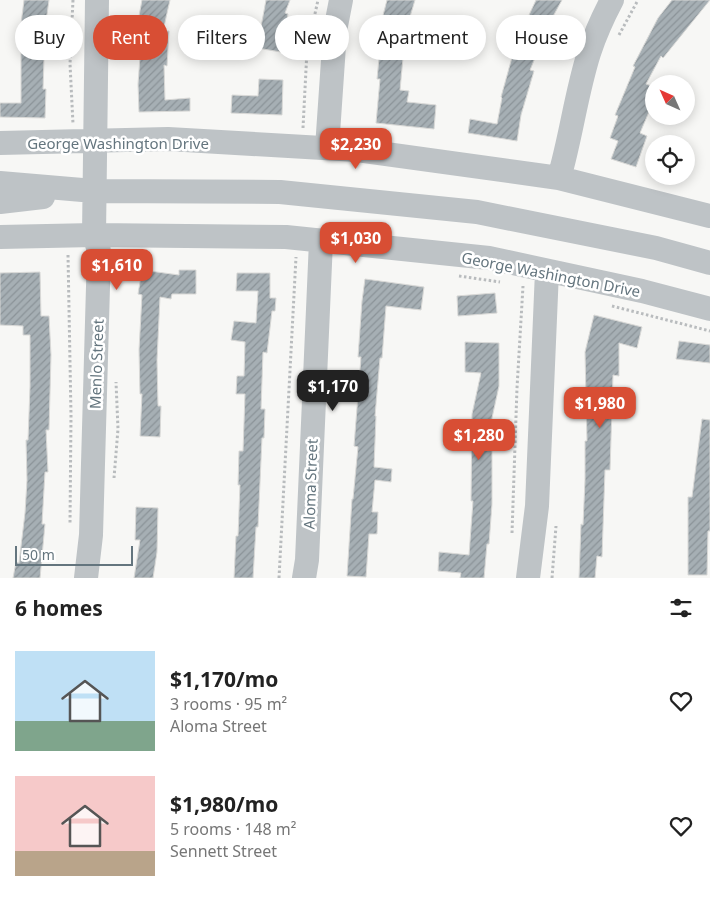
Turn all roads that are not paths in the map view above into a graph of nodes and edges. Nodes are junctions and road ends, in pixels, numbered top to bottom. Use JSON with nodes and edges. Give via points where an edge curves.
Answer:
{"nodes":[{"id":1,"x":97,"y":0,"type":"edge"},
{"id":2,"x":341,"y":0,"type":"edge"},
{"id":3,"x":612,"y":0,"type":"edge"},
{"id":4,"x":95,"y":141,"type":"junction"},
{"id":5,"x":0,"y":143,"type":"edge"},
{"id":6,"x":327,"y":148,"type":"junction"},
{"id":7,"x":559,"y":178,"type":"junction"},
{"id":8,"x":0,"y":183,"type":"edge"},
{"id":9,"x":94,"y":191,"type":"junction"},
{"id":10,"x":0,"y":202,"type":"edge"},
{"id":11,"x":710,"y":216,"type":"edge"},
{"id":12,"x":94,"y":235,"type":"junction"},
{"id":13,"x":0,"y":237,"type":"edge"},
{"id":14,"x":320,"y":250,"type":"junction"},
{"id":15,"x":710,"y":263,"type":"edge"},
{"id":16,"x":547,"y":281,"type":"junction"},
{"id":17,"x":710,"y":309,"type":"edge"},
{"id":18,"x":86,"y":578,"type":"edge"},
{"id":19,"x":304,"y":578,"type":"edge"},
{"id":20,"x":528,"y":578,"type":"edge"}],
"edges":[{"from":1,"to":4,"type":"street","name":"Menlo Street"},
{"from":2,"to":6,"type":"street","via":[[335,31]]},
{"from":3,"to":7,"type":"street","via":[[589,52]]},
{"from":4,"to":5,"type":"street","name":"George Washington Drive"},
{"from":4,"to":6,"type":"street","name":"George Washington Drive","via":[[168,140]]},
{"from":4,"to":9,"type":"street","name":"Menlo Street"},
{"from":6,"to":7,"type":"street","name":"George Washington Drive"},
{"from":7,"to":11,"type":"street","name":"George Washington Drive"},
{"from":8,"to":9,"type":"street"},
{"from":9,"to":10,"type":"street"},
{"from":9,"to":12,"type":"street","name":"Menlo Street"},
{"from":9,"to":15,"type":"street","via":[[280,192],[476,212],[656,248]]},
{"from":12,"to":13,"type":"street","name":"George Washington Drive"},
{"from":12,"to":14,"type":"street","name":"George Washington Drive","via":[[286,237]]},
{"from":12,"to":18,"type":"street","name":"Menlo Street","via":[[99,250],[91,535]]},
{"from":14,"to":16,"type":"street","name":"George Washington Drive","via":[[488,258]]},
{"from":14,"to":19,"type":"street","name":"Aloma Street"},
{"from":16,"to":17,"type":"street","name":"George Washington Drive","via":[[642,291]]},
{"from":16,"to":20,"type":"street","via":[[537,506]]}]}
